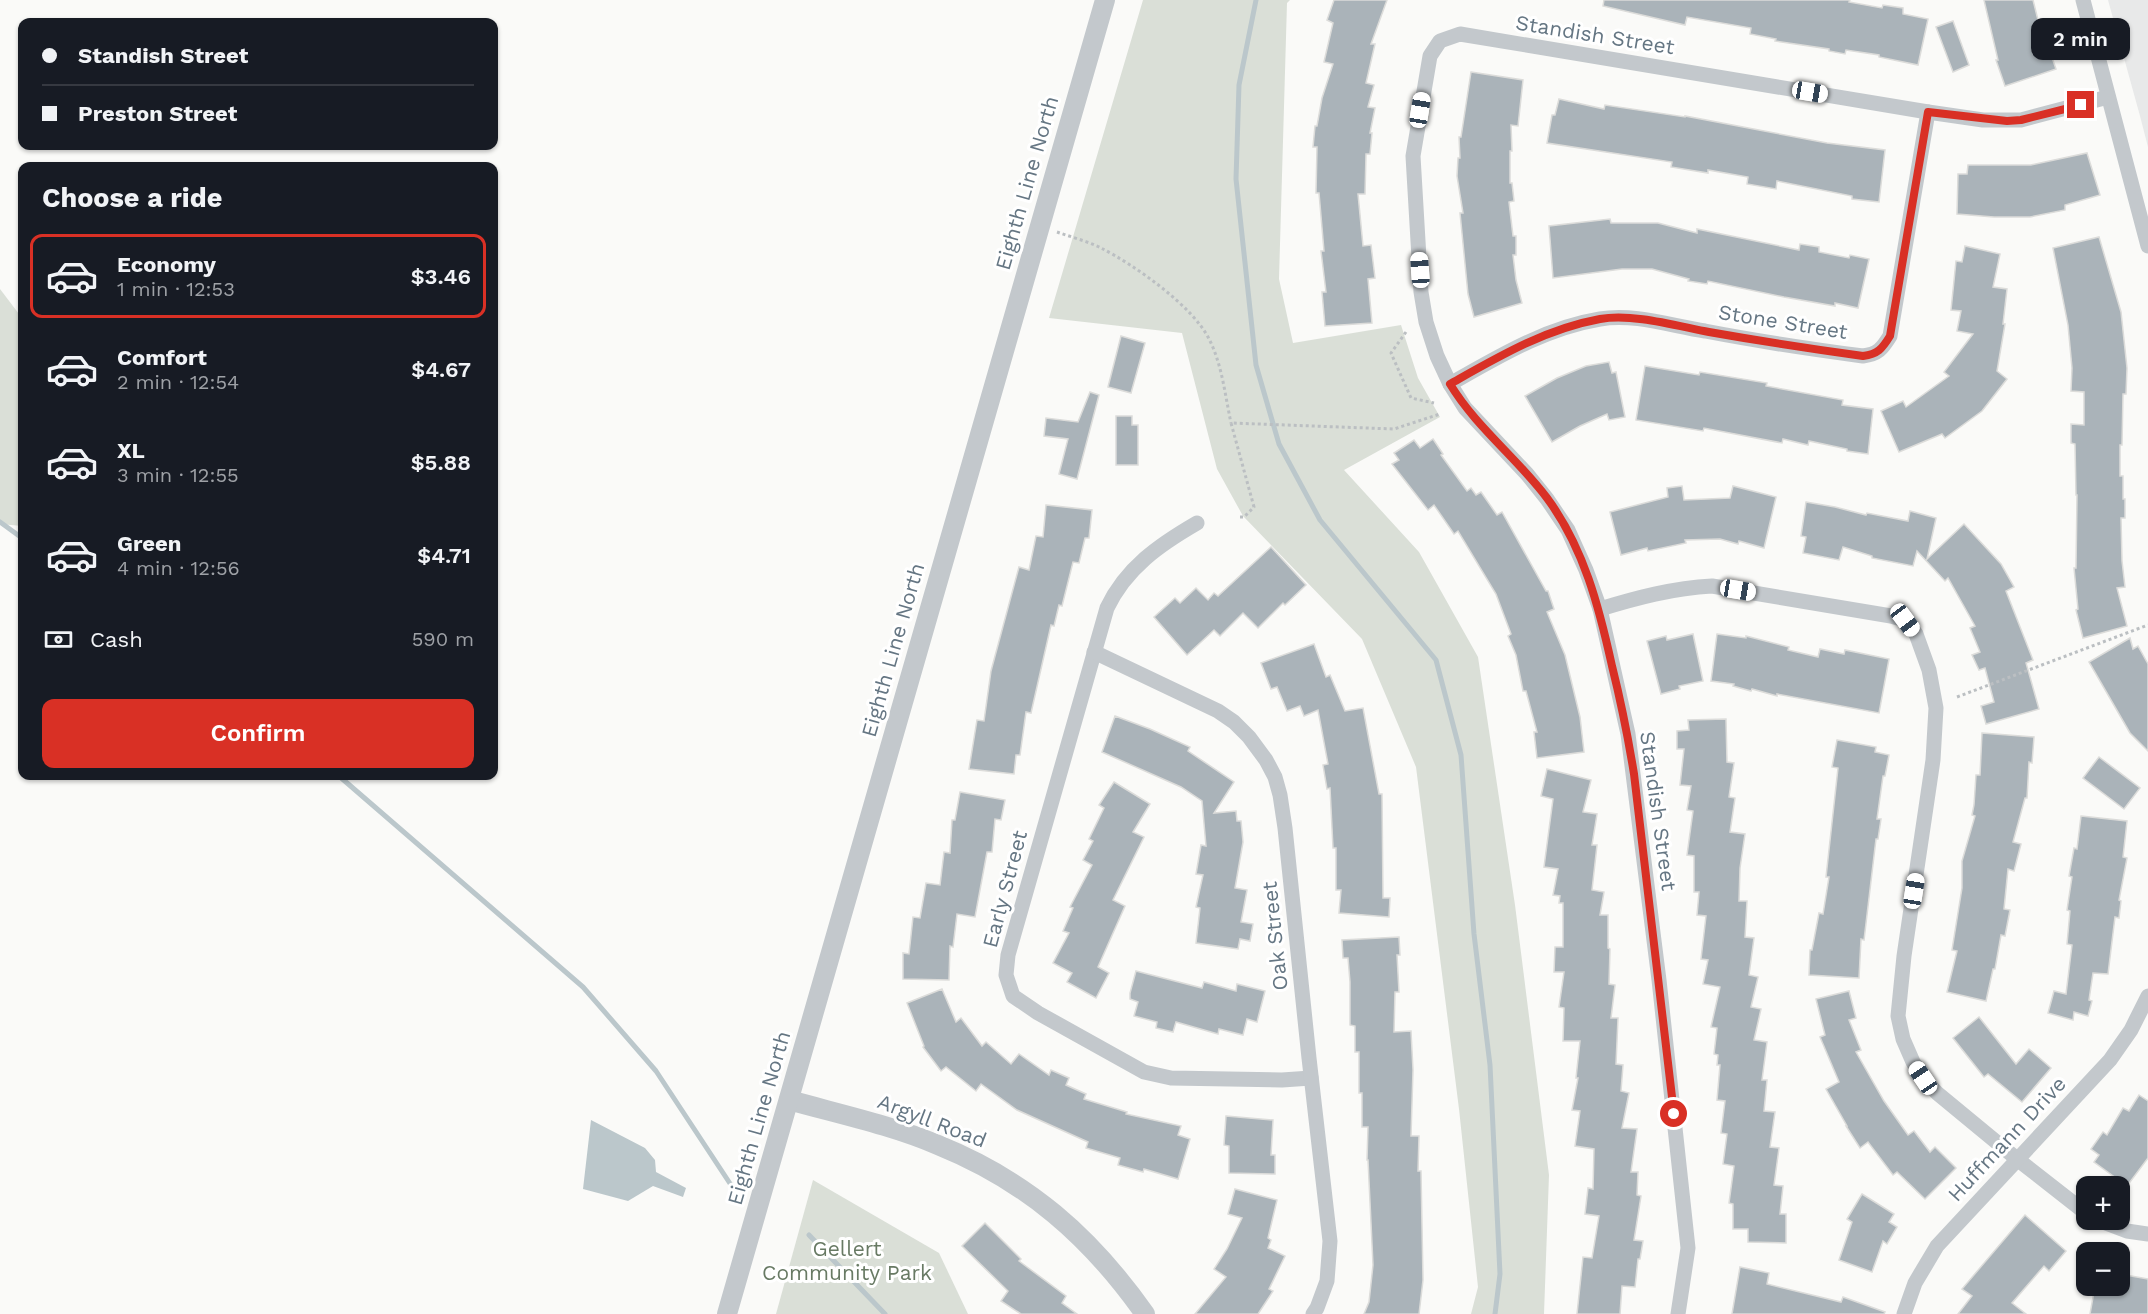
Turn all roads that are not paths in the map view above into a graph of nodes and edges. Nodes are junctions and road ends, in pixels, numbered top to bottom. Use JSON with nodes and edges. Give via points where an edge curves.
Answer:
{"nodes":[{"id":1,"x":1105,"y":0,"type":"edge"},
{"id":2,"x":2083,"y":0,"type":"edge"},
{"id":3,"x":2108,"y":97,"type":"junction"},
{"id":4,"x":1928,"y":112,"type":"junction"},
{"id":5,"x":2148,"y":246,"type":"edge"},
{"id":6,"x":1450,"y":384,"type":"junction"},
{"id":7,"x":1197,"y":523,"type":"dead end"},
{"id":8,"x":1600,"y":609,"type":"junction"},
{"id":9,"x":1094,"y":652,"type":"junction"},
{"id":10,"x":2148,"y":996,"type":"edge"},
{"id":11,"x":1311,"y":1078,"type":"junction"},
{"id":12,"x":789,"y":1100,"type":"junction"},
{"id":13,"x":2017,"y":1159,"type":"junction"},
{"id":14,"x":2076,"y":1205,"type":"edge"},
{"id":15,"x":2124,"y":1230,"type":"edge"},
{"id":16,"x":2148,"y":1234,"type":"edge"},
{"id":17,"x":727,"y":1314,"type":"edge"},
{"id":18,"x":1145,"y":1314,"type":"edge"},
{"id":19,"x":1313,"y":1314,"type":"edge"},
{"id":20,"x":1678,"y":1314,"type":"edge"},
{"id":21,"x":1904,"y":1314,"type":"edge"}],
"edges":[{"from":1,"to":12,"type":"street","name":"Eighth Line North"},
{"from":2,"to":3,"type":"street"},
{"from":3,"to":4,"type":"street","via":[[2021,120],[1983,120]]},
{"from":3,"to":5,"type":"street"},
{"from":4,"to":6,"type":"street","name":"Stone Street","via":[[1890,336],[1881,350],[1863,356],[1634,319],[1603,318],[1524,343]]},
{"from":4,"to":6,"type":"street","name":"Standish Street","via":[[1471,35],[1440,40],[1427,64],[1413,156],[1426,322]]},
{"from":6,"to":8,"type":"street","name":"Standish Street","via":[[1465,408],[1527,474],[1568,530]]},
{"from":7,"to":9,"type":"street","name":"Early Street","via":[[1151,552],[1125,578],[1107,608]]},
{"from":8,"to":13,"type":"street","via":[[1688,587],[1712,586],[1878,613],[1905,620],[1916,634],[1936,708],[1933,760],[1898,1016],[1903,1039],[1923,1078]]},
{"from":8,"to":20,"type":"street","name":"Standish Street","via":[[1629,744],[1664,1027],[1688,1248]]},
{"from":9,"to":11,"type":"street","name":"Oak Street","via":[[1218,711],[1249,737],[1266,760],[1277,786],[1285,828]]},
{"from":9,"to":11,"type":"street","name":"Early Street","via":[[1008,955],[1006,975],[1012,996],[1144,1072],[1171,1078]]},
{"from":10,"to":13,"type":"street","name":"Huffmann Drive","via":[[2117,1051]]},
{"from":11,"to":19,"type":"street","name":"Oak Street","via":[[1330,1241],[1327,1281]]},
{"from":12,"to":17,"type":"street","name":"Eighth Line North"},
{"from":12,"to":18,"type":"street","name":"Argyll Road","via":[[917,1137],[1000,1175],[1082,1237]]},
{"from":13,"to":14,"type":"street"},
{"from":13,"to":21,"type":"street","name":"Huffmann Drive","via":[[1937,1246],[1915,1283]]},
{"from":15,"to":16,"type":"street"}]}
